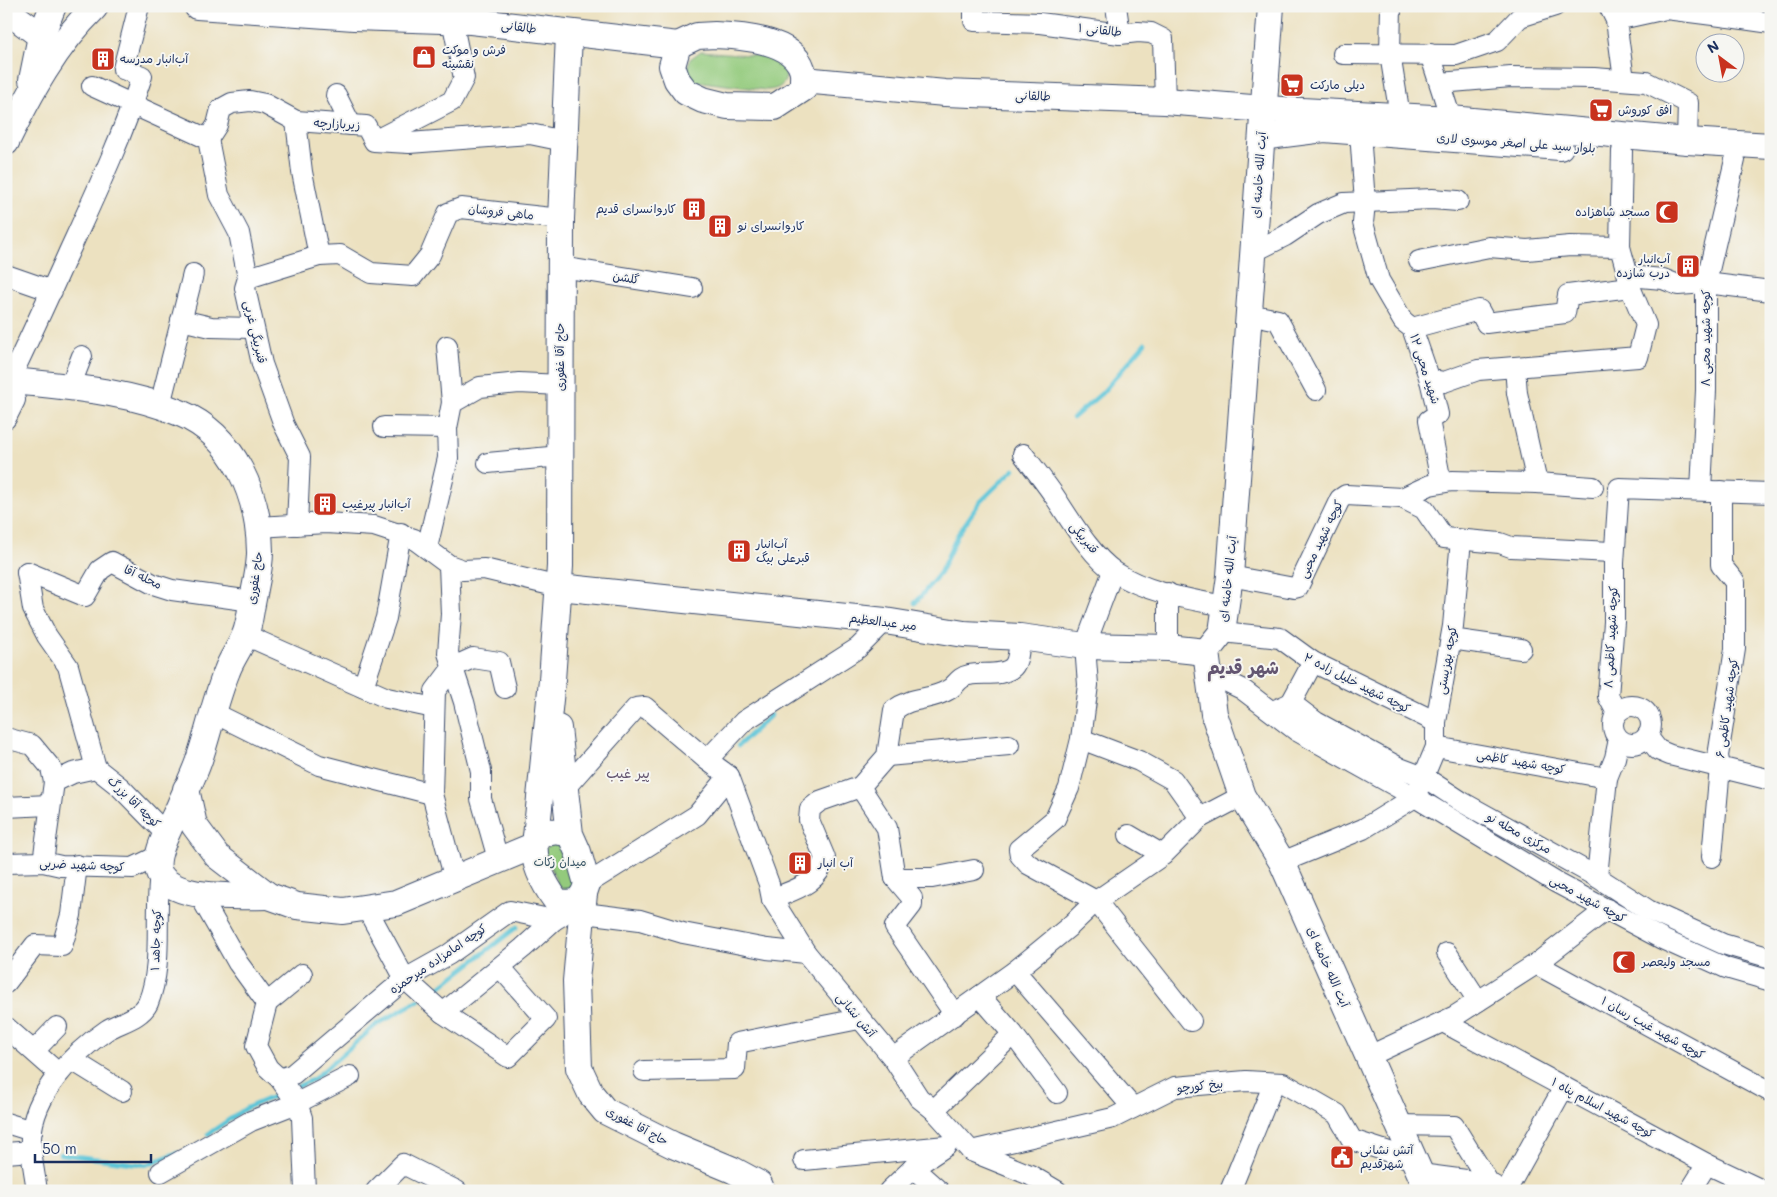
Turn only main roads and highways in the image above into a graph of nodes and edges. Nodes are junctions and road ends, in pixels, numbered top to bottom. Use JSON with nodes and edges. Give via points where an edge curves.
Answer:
{"nodes":[{"id":1,"x":53,"y":6,"type":"edge"},
{"id":2,"x":205,"y":6,"type":"edge"},
{"id":3,"x":1271,"y":6,"type":"edge"},
{"id":4,"x":94,"y":7,"type":"edge"},
{"id":5,"x":296,"y":9,"type":"edge"},
{"id":6,"x":6,"y":10,"type":"edge"},
{"id":7,"x":346,"y":11,"type":"edge"},
{"id":8,"x":462,"y":16,"type":"edge"},
{"id":9,"x":569,"y":34,"type":"junction"},
{"id":10,"x":41,"y":36,"type":"junction"},
{"id":11,"x":678,"y":46,"type":"junction"},
{"id":12,"x":803,"y":80,"type":"junction"},
{"id":13,"x":30,"y":96,"type":"junction"},
{"id":14,"x":1264,"y":109,"type":"junction"},
{"id":15,"x":1313,"y":121,"type":"junction"},
{"id":16,"x":8,"y":133,"type":"edge"},
{"id":17,"x":1262,"y":137,"type":"junction"},
{"id":18,"x":1771,"y":146,"type":"edge"},
{"id":19,"x":1771,"y":163,"type":"edge"},
{"id":20,"x":8,"y":380,"type":"edge"},
{"id":21,"x":559,"y":587,"type":"junction"},
{"id":22,"x":1208,"y":663,"type":"junction"},
{"id":23,"x":552,"y":680,"type":"junction"},
{"id":24,"x":186,"y":789,"type":"junction"},
{"id":25,"x":570,"y":834,"type":"junction"},
{"id":26,"x":536,"y":851,"type":"junction"},
{"id":27,"x":461,"y":877,"type":"junction"},
{"id":28,"x":269,"y":896,"type":"junction"},
{"id":29,"x":571,"y":905,"type":"junction"},
{"id":30,"x":1420,"y":1175,"type":"edge"},
{"id":31,"x":762,"y":1191,"type":"edge"}],
"edges":[{"from":1,"to":10,"type":"main road"},
{"from":2,"to":5,"type":"main road","name":"طالقانی"},
{"from":3,"to":14,"type":"main road","name":"آیت الله خامنه ای"},
{"from":4,"to":13,"type":"main road","via":[[55,53]]},
{"from":5,"to":7,"type":"main road","name":"طالقانی"},
{"from":6,"to":10,"type":"main road"},
{"from":7,"to":8,"type":"main road","name":"طالقانی"},
{"from":8,"to":9,"type":"main road","name":"طالقانی"},
{"from":9,"to":11,"type":"main road","name":"طالقانی"},
{"from":9,"to":21,"type":"main road","name":"حاج آقا غفوری","via":[[560,219]]},
{"from":10,"to":13,"type":"main road"},
{"from":11,"to":12,"type":"main road","via":[[697,36],[755,38],[788,52],[801,67]]},
{"from":11,"to":12,"type":"main road","via":[[672,66],[677,80],[686,92],[703,100],[727,106],[775,107],[804,88]]},
{"from":12,"to":14,"type":"main road","name":"طالقانی","via":[[945,93],[1165,101]]},
{"from":13,"to":16,"type":"main road"},
{"from":14,"to":15,"type":"main road","name":"بلوار سید علی اصغر موسوی لاری"},
{"from":14,"to":17,"type":"main road","name":"آیت الله خامنه ای"},
{"from":15,"to":17,"type":"main road","name":"بلوار سید علی اصغر موسوی لاری"},
{"from":15,"to":18,"type":"main road","name":"بلوار سید علی اصغر موسوی لاری","via":[[1400,116]]},
{"from":15,"to":19,"type":"main road","name":"بلوار سید علی اصغر موسوی لاری","via":[[1360,132]]},
{"from":17,"to":22,"type":"main road","name":"آیت الله خامنه ای","via":[[1230,576],[1222,632]]},
{"from":20,"to":24,"type":"main road","name":"حاج غفوری","via":[[70,387],[160,405],[190,418],[219,438],[235,459],[251,493],[260,554],[245,635],[227,671],[198,763]]},
{"from":21,"to":22,"type":"main road","name":"میر عبدالعظیم","via":[[885,621],[964,634],[1020,637],[1085,646],[1168,648]]},
{"from":21,"to":23,"type":"main road","name":"حاج آقا غفوری"},
{"from":22,"to":30,"type":"main road","name":"آیت الله خامنه ای","via":[[1214,714],[1242,796],[1282,862]]},
{"from":23,"to":25,"type":"main road","name":"حاج آقا غفوری"},
{"from":23,"to":26,"type":"main road","name":"حاج آقا غفوری"},
{"from":24,"to":28,"type":"main road","via":[[194,825],[202,837],[217,856]]},
{"from":24,"to":28,"type":"main road","name":"حاج غفوری","via":[[161,856],[176,889],[199,894]]},
{"from":25,"to":26,"type":"main road","via":[[557,830]]},
{"from":25,"to":29,"type":"main road","name":"حاج آقا غفوری","via":[[578,852]]},
{"from":26,"to":27,"type":"main road"},
{"from":26,"to":27,"type":"main road","via":[[498,859]]},
{"from":26,"to":29,"type":"main road"},
{"from":27,"to":28,"type":"main road","via":[[396,903],[366,909],[324,910],[297,906]]},
{"from":29,"to":31,"type":"main road","name":"حاج آقا غفوری","via":[[579,1068],[591,1094],[605,1111],[733,1170],[758,1184]]}]}
